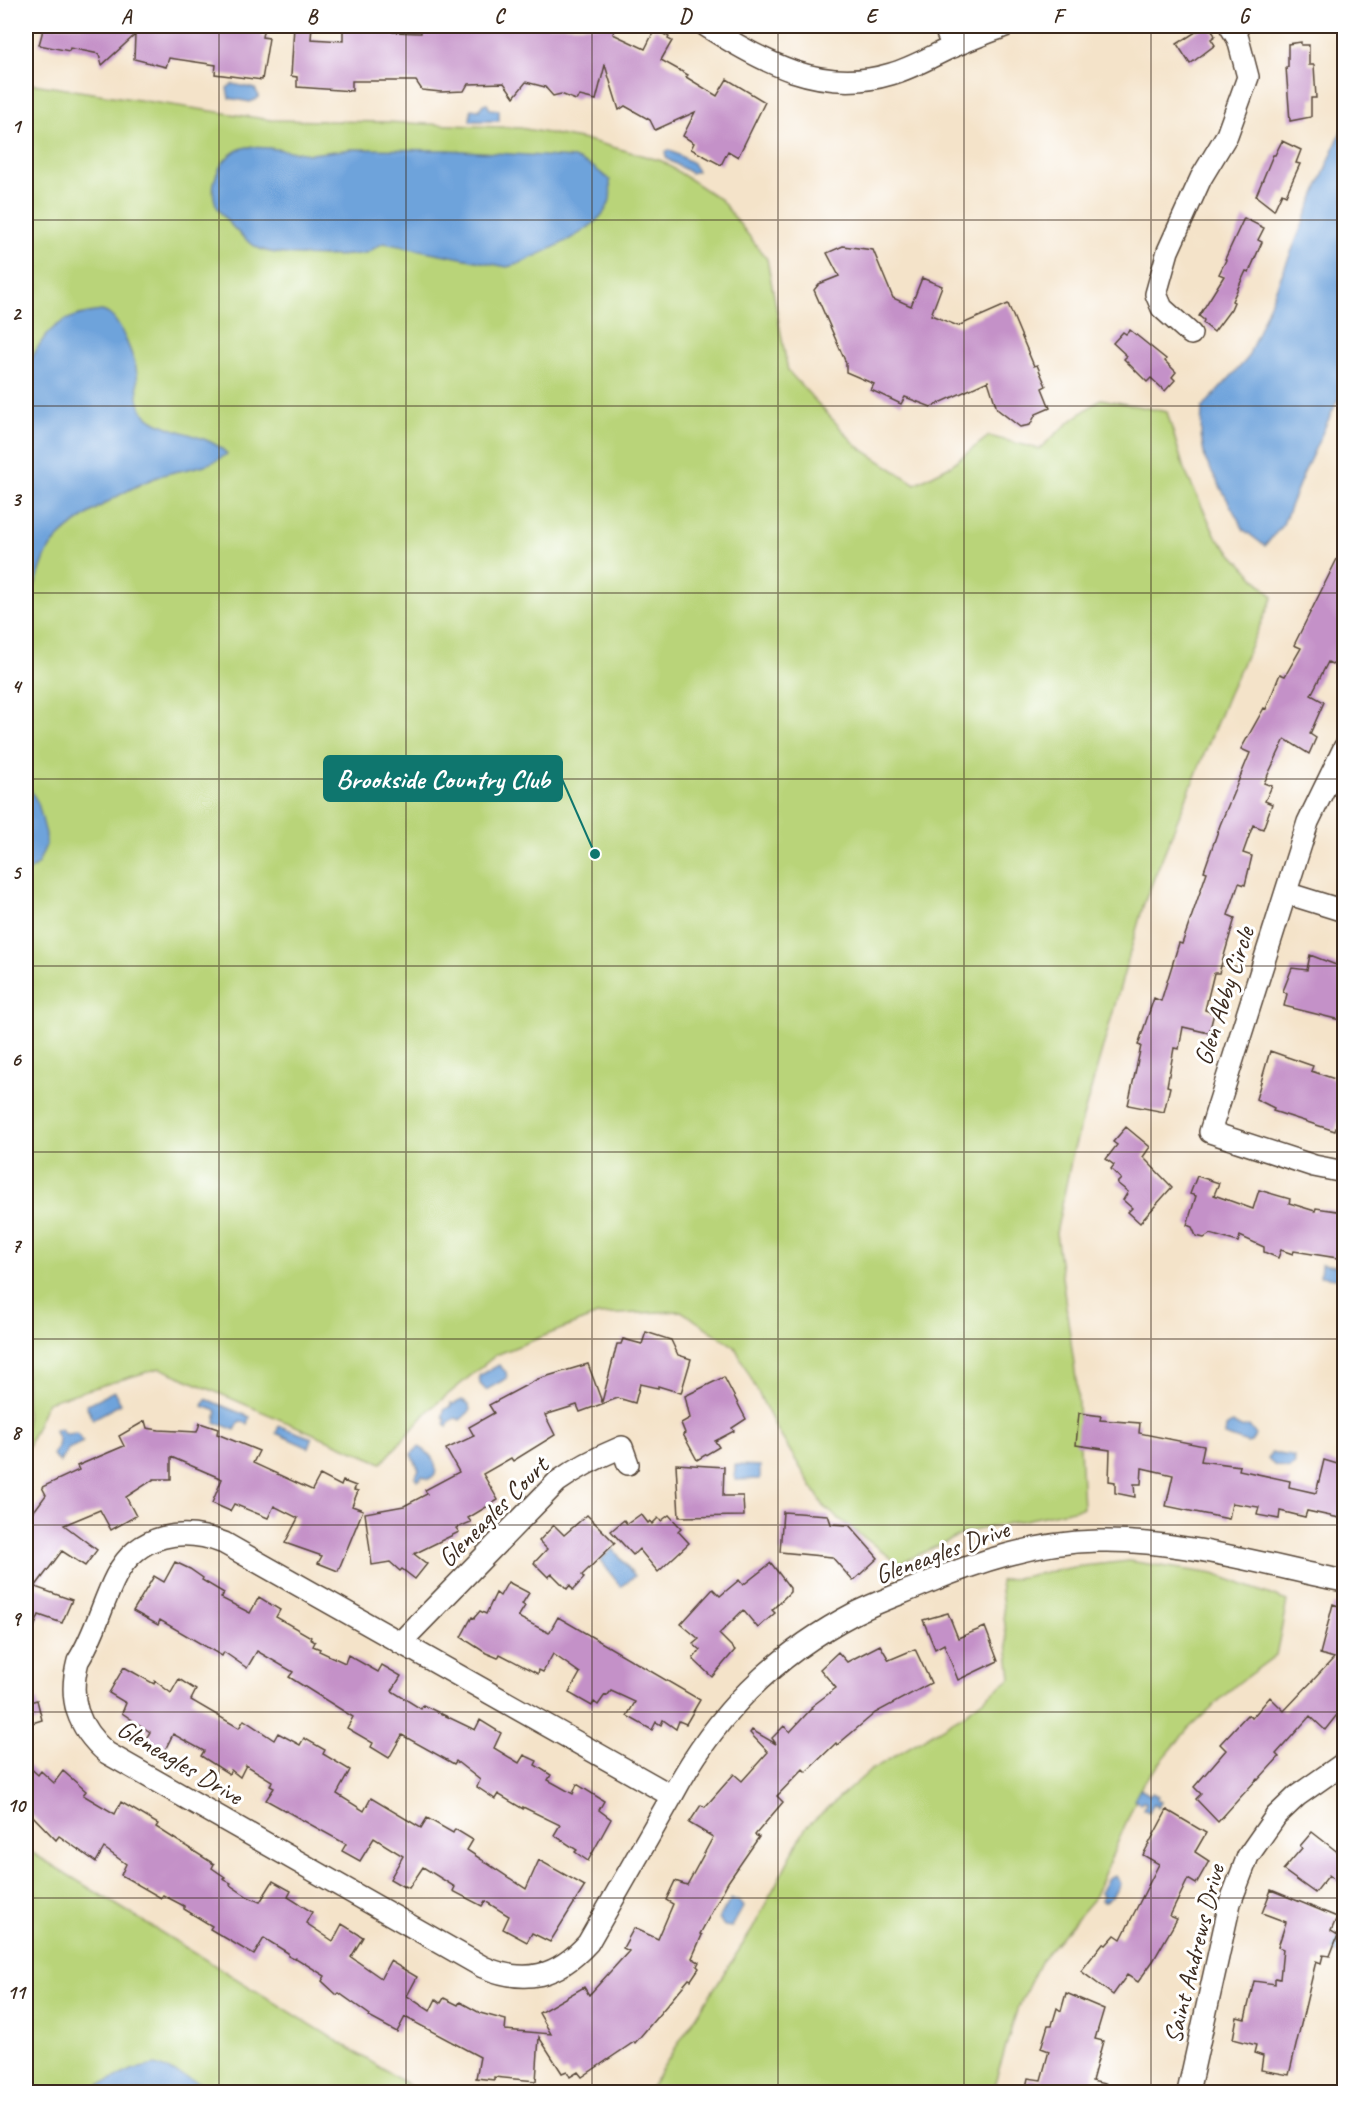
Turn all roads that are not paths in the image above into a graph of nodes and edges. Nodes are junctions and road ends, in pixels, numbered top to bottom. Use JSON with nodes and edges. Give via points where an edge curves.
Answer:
{"nodes":[{"id":1,"x":706,"y":26,"type":"edge"},
{"id":2,"x":944,"y":26,"type":"edge"},
{"id":3,"x":1005,"y":26,"type":"edge"},
{"id":4,"x":1230,"y":26,"type":"edge"},
{"id":5,"x":952,"y":47,"type":"junction"},
{"id":6,"x":1191,"y":334,"type":"dead end"},
{"id":7,"x":1344,"y":748,"type":"edge"},
{"id":8,"x":1286,"y":893,"type":"junction"},
{"id":9,"x":1344,"y":911,"type":"edge"},
{"id":10,"x":1344,"y":1172,"type":"edge"},
{"id":11,"x":628,"y":1464,"type":"dead end"},
{"id":12,"x":1344,"y":1581,"type":"edge"},
{"id":13,"x":400,"y":1643,"type":"junction"},
{"id":14,"x":1344,"y":1763,"type":"edge"},
{"id":15,"x":672,"y":1796,"type":"junction"},
{"id":16,"x":1188,"y":2092,"type":"edge"}],
"edges":[{"from":1,"to":5,"type":"street","via":[[779,68],[840,81],[889,75]]},
{"from":2,"to":5,"type":"street"},
{"from":3,"to":5,"type":"street"},
{"from":4,"to":6,"type":"street","via":[[1239,39],[1248,77],[1227,135],[1168,251],[1156,294],[1162,308]]},
{"from":7,"to":8,"type":"street","name":"Glen Abby Circle","via":[[1308,822]]},
{"from":8,"to":9,"type":"street"},
{"from":8,"to":10,"type":"street","name":"Glen Abby Circle","via":[[1210,1132]]},
{"from":11,"to":13,"type":"street","name":"Gleneagles Court","via":[[622,1447],[557,1482]]},
{"from":12,"to":15,"type":"street","name":"Gleneagles Drive","via":[[1141,1542],[1063,1543],[981,1562],[858,1612],[790,1653],[710,1733]]},
{"from":13,"to":15,"type":"street","name":"Gleneagles Drive"},
{"from":13,"to":15,"type":"street","name":"Gleneagles Drive","via":[[224,1543],[206,1536],[171,1535],[144,1546],[117,1574],[78,1661],[74,1694],[77,1711],[94,1742],[107,1753],[483,1967],[520,1977],[557,1970],[588,1943]]},
{"from":14,"to":16,"type":"street","name":"Saint Andrews Drive","via":[[1297,1796],[1248,1856],[1230,1903]]}]}
